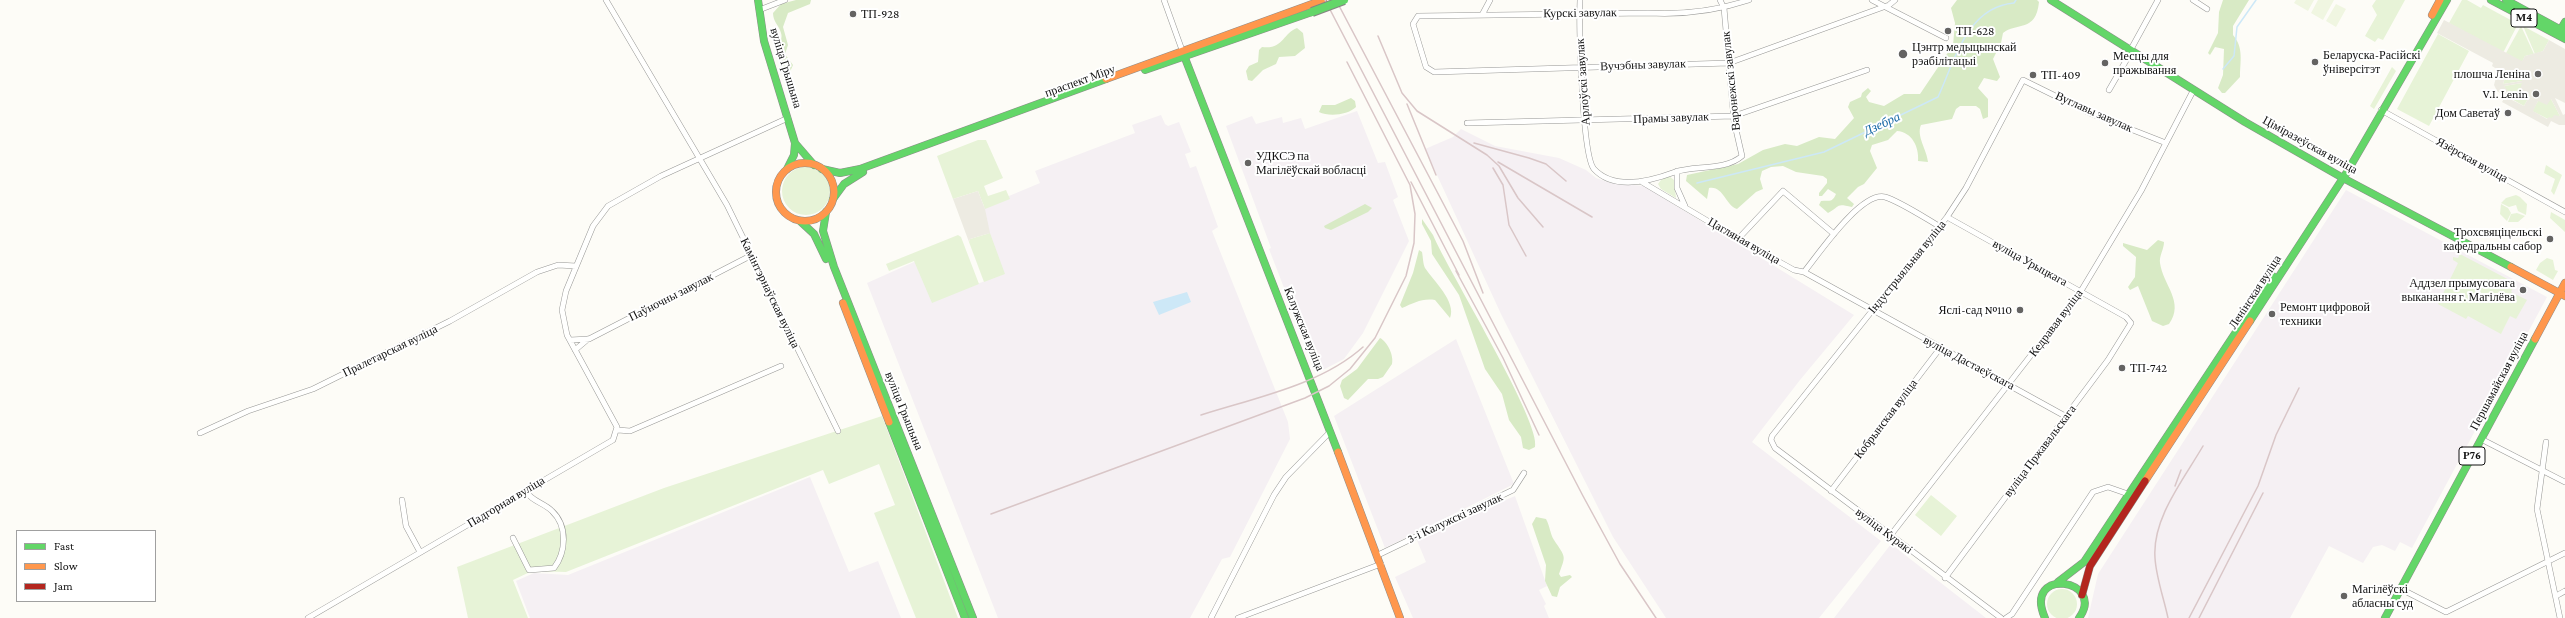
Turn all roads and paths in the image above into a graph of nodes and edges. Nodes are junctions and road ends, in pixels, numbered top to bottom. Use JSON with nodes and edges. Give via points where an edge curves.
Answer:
{"nodes":[{"id":1,"x":606,"y":0,"type":"edge"},
{"id":2,"x":758,"y":0,"type":"edge"},
{"id":3,"x":785,"y":0,"type":"edge"},
{"id":4,"x":1164,"y":0,"type":"edge"},
{"id":5,"x":1323,"y":0,"type":"edge"},
{"id":6,"x":1344,"y":0,"type":"edge"},
{"id":7,"x":1490,"y":0,"type":"edge"},
{"id":8,"x":1580,"y":0,"type":"edge"},
{"id":9,"x":1720,"y":0,"type":"edge"},
{"id":10,"x":1749,"y":0,"type":"edge"},
{"id":11,"x":1872,"y":0,"type":"edge"},
{"id":12,"x":1895,"y":0,"type":"edge"},
{"id":13,"x":2051,"y":0,"type":"edge"},
{"id":14,"x":2158,"y":0,"type":"edge"},
{"id":15,"x":2193,"y":0,"type":"edge"},
{"id":16,"x":2440,"y":0,"type":"edge"},
{"id":17,"x":2447,"y":0,"type":"edge"},
{"id":18,"x":2491,"y":0,"type":"edge"},
{"id":19,"x":2506,"y":0,"type":"edge"},
{"id":20,"x":1884,"y":6,"type":"junction"},
{"id":21,"x":1311,"y":8,"type":"junction"},
{"id":22,"x":1724,"y":8,"type":"junction"},
{"id":23,"x":2207,"y":9,"type":"dead end"},
{"id":24,"x":759,"y":10,"type":"junction"},
{"id":25,"x":1579,"y":13,"type":"junction"},
{"id":26,"x":1482,"y":15,"type":"junction"},
{"id":27,"x":1413,"y":24,"type":"joint"},
{"id":28,"x":2563,"y":32,"type":"edge"},
{"id":29,"x":1946,"y":38,"type":"dead end"},
{"id":30,"x":2130,"y":51,"type":"junction"},
{"id":31,"x":1183,"y":53,"type":"junction"},
{"id":32,"x":1729,"y":63,"type":"junction"},
{"id":33,"x":1580,"y":67,"type":"junction"},
{"id":34,"x":1867,"y":70,"type":"dead end"},
{"id":35,"x":2023,"y":80,"type":"joint"},
{"id":36,"x":2109,"y":90,"type":"dead end"},
{"id":37,"x":2193,"y":91,"type":"junction"},
{"id":38,"x":2381,"y":110,"type":"junction"},
{"id":39,"x":1734,"y":116,"type":"junction"},
{"id":40,"x":788,"y":118,"type":"junction"},
{"id":41,"x":1585,"y":121,"type":"junction"},
{"id":42,"x":1467,"y":123,"type":"dead end"},
{"id":43,"x":795,"y":143,"type":"junction"},
{"id":44,"x":2166,"y":143,"type":"junction"},
{"id":45,"x":699,"y":158,"type":"junction"},
{"id":46,"x":814,"y":165,"type":"junction"},
{"id":47,"x":822,"y":169,"type":"junction"},
{"id":48,"x":787,"y":170,"type":"junction"},
{"id":49,"x":1677,"y":171,"type":"junction"},
{"id":50,"x":2341,"y":176,"type":"junction"},
{"id":51,"x":1642,"y":182,"type":"junction"},
{"id":52,"x":833,"y":199,"type":"junction"},
{"id":53,"x":1685,"y":207,"type":"junction"},
{"id":54,"x":826,"y":212,"type":"junction"},
{"id":55,"x":2565,"y":212,"type":"edge"},
{"id":56,"x":1947,"y":217,"type":"junction"},
{"id":57,"x":800,"y":221,"type":"junction"},
{"id":58,"x":1939,"y":226,"type":"junction"},
{"id":59,"x":1834,"y":234,"type":"junction"},
{"id":60,"x":1738,"y":239,"type":"junction"},
{"id":61,"x":752,"y":255,"type":"junction"},
{"id":62,"x":576,"y":266,"type":"junction"},
{"id":63,"x":1804,"y":272,"type":"junction"},
{"id":64,"x":2565,"y":283,"type":"edge"},
{"id":65,"x":2081,"y":291,"type":"junction"},
{"id":66,"x":2562,"y":295,"type":"edge"},
{"id":67,"x":1872,"y":310,"type":"junction"},
{"id":68,"x":2131,"y":323,"type":"joint"},
{"id":69,"x":589,"y":339,"type":"junction"},
{"id":70,"x":570,"y":340,"type":"junction"},
{"id":71,"x":1941,"y":347,"type":"junction"},
{"id":72,"x":574,"y":348,"type":"junction"},
{"id":73,"x":781,"y":366,"type":"dead end"},
{"id":74,"x":2009,"y":384,"type":"junction"},
{"id":75,"x":2066,"y":416,"type":"junction"},
{"id":76,"x":618,"y":430,"type":"junction"},
{"id":77,"x":838,"y":431,"type":"dead end"},
{"id":78,"x":1330,"y":432,"type":"junction"},
{"id":79,"x":200,"y":433,"type":"dead end"},
{"id":80,"x":2481,"y":439,"type":"junction"},
{"id":81,"x":1771,"y":440,"type":"joint"},
{"id":82,"x":2546,"y":442,"type":"dead end"},
{"id":83,"x":2541,"y":471,"type":"junction"},
{"id":84,"x":1524,"y":472,"type":"dead end"},
{"id":85,"x":2565,"y":482,"type":"edge"},
{"id":86,"x":525,"y":490,"type":"junction"},
{"id":87,"x":1832,"y":491,"type":"junction"},
{"id":88,"x":2132,"y":496,"type":"junction"},
{"id":89,"x":402,"y":500,"type":"dead end"},
{"id":90,"x":1890,"y":536,"type":"junction"},
{"id":91,"x":513,"y":538,"type":"dead end"},
{"id":92,"x":420,"y":552,"type":"junction"},
{"id":93,"x":2565,"y":553,"type":"edge"},
{"id":94,"x":1378,"y":555,"type":"junction"},
{"id":95,"x":2549,"y":562,"type":"junction"},
{"id":96,"x":1381,"y":564,"type":"junction"},
{"id":97,"x":1946,"y":578,"type":"junction"},
{"id":98,"x":2058,"y":582,"type":"junction"},
{"id":99,"x":2401,"y":589,"type":"junction"},
{"id":100,"x":2565,"y":591,"type":"edge"},
{"id":101,"x":2082,"y":595,"type":"junction"},
{"id":102,"x":2556,"y":596,"type":"junction"},
{"id":103,"x":2040,"y":614,"type":"edge"},
{"id":104,"x":308,"y":618,"type":"edge"},
{"id":105,"x":965,"y":618,"type":"edge"},
{"id":106,"x":973,"y":618,"type":"edge"},
{"id":107,"x":1211,"y":618,"type":"edge"},
{"id":108,"x":1238,"y":618,"type":"edge"},
{"id":109,"x":1400,"y":618,"type":"edge"},
{"id":110,"x":2001,"y":618,"type":"edge"},
{"id":111,"x":2006,"y":618,"type":"edge"},
{"id":112,"x":2045,"y":618,"type":"edge"},
{"id":113,"x":2079,"y":618,"type":"edge"},
{"id":114,"x":2385,"y":618,"type":"edge"},
{"id":115,"x":2560,"y":618,"type":"edge"}],
"edges":[{"from":1,"to":45,"type":"street","name":"Камінтэрнаўская вуліца"},
{"from":2,"to":24,"type":"main road","name":"вуліца Грышына"},
{"from":3,"to":24,"type":"street"},
{"from":4,"to":31,"type":"street"},
{"from":5,"to":21,"type":"main road","name":"праспект Міру"},
{"from":6,"to":21,"type":"main road","name":"праспект Міру","bridge":true},
{"from":7,"to":26,"type":"street"},
{"from":8,"to":25,"type":"street","name":"Арлоўскі завулак"},
{"from":9,"to":22,"type":"street","name":"Варонежскі завулак"},
{"from":10,"to":22,"type":"street","name":"Курскі завулак"},
{"from":11,"to":20,"type":"street"},
{"from":12,"to":20,"type":"street","name":"Вучэбны завулак"},
{"from":13,"to":30,"type":"main road","name":"Ціміразеўская вуліца"},
{"from":14,"to":30,"type":"street"},
{"from":15,"to":23,"type":"street"},
{"from":16,"to":38,"type":"main road","name":"Ленінская вуліца"},
{"from":17,"to":38,"type":"main road","name":"Ленінская вуліца"},
{"from":18,"to":28,"type":"main road","number":"М4"},
{"from":19,"to":28,"type":"main road","number":"М4"},
{"from":20,"to":29,"type":"street"},
{"from":20,"to":32,"type":"street","name":"Вучэбны завулак"},
{"from":21,"to":31,"type":"main road","name":"праспект Міру"},
{"from":22,"to":25,"type":"street","name":"Курскі завулак","via":[[1673,14]]},
{"from":22,"to":32,"type":"street","name":"Варонежскі завулак"},
{"from":24,"to":40,"type":"main road","name":"вуліца Грышына","via":[[764,41]]},
{"from":25,"to":26,"type":"street","name":"Курскі завулак"},
{"from":25,"to":33,"type":"street","name":"Арлоўскі завулак"},
{"from":26,"to":27,"type":"street","name":"Курскі завулак","via":[[1418,16]]},
{"from":27,"to":33,"type":"street","name":"Вучэбны завулак","via":[[1426,67],[1434,72]]},
{"from":30,"to":36,"type":"street"},
{"from":30,"to":37,"type":"main road","name":"Ціміразеўская вуліца"},
{"from":31,"to":47,"type":"main road","name":"праспект Міру","via":[[853,172],[840,173]]},
{"from":31,"to":52,"type":"main road","name":"праспект Міру","via":[[860,173],[844,184]]},
{"from":31,"to":78,"type":"main road","name":"Калужская вуліца"},
{"from":32,"to":33,"type":"street","name":"Вучэбны завулак"},
{"from":32,"to":39,"type":"street","name":"Варонежскі завулак"},
{"from":33,"to":41,"type":"street","name":"Арлоўскі завулак"},
{"from":34,"to":39,"type":"street","name":"Прамы завулак"},
{"from":35,"to":44,"type":"street","name":"Вуглавы завулак","via":[[2092,114]]},
{"from":35,"to":56,"type":"street","name":"Індустрыяльная вуліца","via":[[1966,188]]},
{"from":37,"to":44,"type":"street","name":"Кедравая вуліца"},
{"from":37,"to":50,"type":"main road","name":"Ціміразеўская вуліца"},
{"from":38,"to":50,"type":"main road","name":"Ленінская вуліца"},
{"from":38,"to":55,"type":"street","name":"Язёрская вуліца"},
{"from":39,"to":41,"type":"street","name":"Прамы завулак"},
{"from":39,"to":49,"type":"street","name":"Варонежскі завулак","via":[[1742,148],[1742,156],[1738,160]]},
{"from":40,"to":43,"type":"main road","name":"вуліца Грышына"},
{"from":40,"to":45,"type":"street"},
{"from":41,"to":42,"type":"street","name":"Прамы завулак"},
{"from":41,"to":51,"type":"street","name":"Арлоўскі завулак","via":[[1590,163],[1600,175],[1612,180]]},
{"from":43,"to":46,"type":"main road"},
{"from":43,"to":48,"type":"main road","via":[[794,155]]},
{"from":44,"to":65,"type":"street","name":"Кедравая вуліца","via":[[2141,191]]},
{"from":45,"to":61,"type":"street","name":"Камінтэрнаўская вуліца","via":[[727,205]]},
{"from":45,"to":62,"type":"street","via":[[635,189],[608,206],[593,226]]},
{"from":46,"to":47,"type":"main road"},
{"from":46,"to":48,"type":"main road","via":[[800,164]]},
{"from":47,"to":52,"type":"main road","via":[[831,181]]},
{"from":48,"to":57,"type":"main road","via":[[778,181],[777,199],[787,215]]},
{"from":49,"to":51,"type":"street"},
{"from":49,"to":53,"type":"street","via":[[1677,188]]},
{"from":50,"to":66,"type":"main road","name":"Ціміразеўская вуліца"},
{"from":50,"to":88,"type":"main road","name":"Ленінская вуліца"},
{"from":51,"to":53,"type":"street","name":"Цагляная вуліца"},
{"from":52,"to":54,"type":"main road"},
{"from":53,"to":60,"type":"street","name":"Цагляная вуліца"},
{"from":54,"to":57,"type":"main road","via":[[814,219]]},
{"from":54,"to":106,"type":"main road","name":"вуліца Грышына","via":[[823,231],[834,267]]},
{"from":56,"to":58,"type":"street","name":"Індустрыяльная вуліца"},
{"from":56,"to":65,"type":"street","name":"вуліца Урыцкага"},
{"from":57,"to":105,"type":"main road","name":"вуліца Грышына","via":[[820,243]]},
{"from":58,"to":59,"type":"street","via":[[1880,197],[1859,208]]},
{"from":58,"to":67,"type":"street","name":"Індустрыяльная вуліца"},
{"from":59,"to":60,"type":"street","via":[[1783,191]]},
{"from":59,"to":63,"type":"street"},
{"from":60,"to":63,"type":"street","name":"Цагляная вуліца","via":[[1794,270]]},
{"from":61,"to":69,"type":"street","name":"Паўночны завулак"},
{"from":61,"to":77,"type":"street","name":"Камінтэрнаўская вуліца"},
{"from":62,"to":70,"type":"street","via":[[566,290],[562,310],[564,327]]},
{"from":62,"to":79,"type":"street","name":"Пралетарская вуліца","via":[[558,265],[542,269],[450,320],[312,389]]},
{"from":63,"to":67,"type":"street","name":"Цагляная вуліца"},
{"from":64,"to":66,"type":"main road","name":"Першамайская вуліца","number":"Р76"},
{"from":65,"to":68,"type":"street","name":"вуліца Урыцкага","via":[[2126,317]]},
{"from":65,"to":74,"type":"street","name":"Кедравая вуліца"},
{"from":66,"to":80,"type":"main road","name":"Першамайская вуліца","number":"Р76"},
{"from":67,"to":71,"type":"street","name":"вуліца Дастаеўскага"},
{"from":67,"to":81,"type":"street","name":"Індустрыяльная вуліца","via":[[1775,431]]},
{"from":68,"to":75,"type":"street","name":"вуліца Пржавальскага","via":[[2108,360]]},
{"from":69,"to":70,"type":"street","name":"Паўночны завулак"},
{"from":69,"to":72,"type":"street","name":"Паўночны завулак"},
{"from":70,"to":72,"type":"street"},
{"from":71,"to":74,"type":"street","name":"вуліца Дастаеўскага"},
{"from":71,"to":87,"type":"street","name":"Кобрынская вуліца"},
{"from":72,"to":76,"type":"street"},
{"from":73,"to":76,"type":"street","via":[[630,431]]},
{"from":74,"to":75,"type":"street","name":"вуліца Дастаеўскага"},
{"from":74,"to":90,"type":"street","name":"Кедравая вуліца"},
{"from":75,"to":97,"type":"street","name":"вуліца Пржавальскага"},
{"from":76,"to":86,"type":"street","name":"Падгорная вуліца","via":[[610,442]]},
{"from":78,"to":94,"type":"main road","name":"Калужская вуліца"},
{"from":78,"to":107,"type":"street","via":[[1286,477],[1274,495]]},
{"from":80,"to":83,"type":"street"},
{"from":80,"to":99,"type":"main road","name":"Першамайская вуліца","number":"Р76"},
{"from":81,"to":87,"type":"street","name":"вуліца Куракі","via":[[1775,448]]},
{"from":82,"to":83,"type":"street"},
{"from":83,"to":85,"type":"street"},
{"from":83,"to":95,"type":"street","via":[[2537,509]]},
{"from":84,"to":94,"type":"street","name":"3-і Калужскі завулак","via":[[1514,490]]},
{"from":86,"to":91,"type":"street","via":[[529,496],[557,516],[564,541],[562,559],[554,568],[529,570]]},
{"from":86,"to":92,"type":"street","name":"Падгорная вуліца"},
{"from":87,"to":90,"type":"street","name":"вуліца Куракі"},
{"from":88,"to":98,"type":"main road","name":"Ленінская вуліца","via":[[2084,562]]},
{"from":88,"to":101,"type":"main road","name":"Ленінская вуліца","via":[[2090,566]]},
{"from":88,"to":111,"type":"street","via":[[2108,486],[2093,492],[2012,614]]},
{"from":89,"to":92,"type":"street","via":[[406,526]]},
{"from":90,"to":97,"type":"street","name":"вуліца Куракі"},
{"from":92,"to":104,"type":"street","name":"Падгорная вуліца"},
{"from":93,"to":95,"type":"street"},
{"from":94,"to":96,"type":"main road","name":"Калужская вуліца"},
{"from":95,"to":99,"type":"street","via":[[2446,612]]},
{"from":95,"to":102,"type":"street"},
{"from":96,"to":108,"type":"street"},
{"from":96,"to":109,"type":"main road","name":"Калужская вуліца"},
{"from":97,"to":110,"type":"street","name":"вуліца Куракі"},
{"from":98,"to":101,"type":"main road","via":[[2072,584]]},
{"from":98,"to":103,"type":"main road","name":"Ленінская вуліца","via":[[2046,589],[2042,595]]},
{"from":99,"to":114,"type":"main road","name":"Першамайская вуліца","number":"Р76"},
{"from":100,"to":102,"type":"street"},
{"from":101,"to":113,"type":"main road","name":"Ленінская вуліца","via":[[2084,609]]},
{"from":102,"to":115,"type":"street"},
{"from":103,"to":112,"type":"main road"}]}
